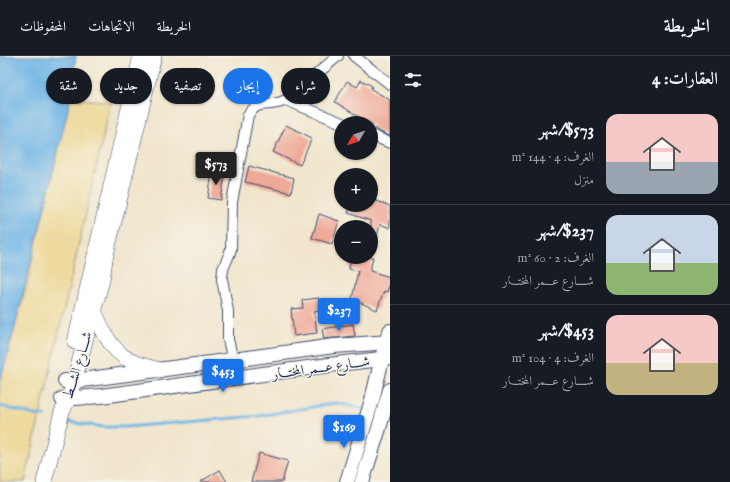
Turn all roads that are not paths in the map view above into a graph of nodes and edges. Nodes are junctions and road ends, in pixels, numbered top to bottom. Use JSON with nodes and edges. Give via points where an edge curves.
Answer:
{"nodes":[{"id":1,"x":142,"y":56,"type":"edge"},
{"id":2,"x":154,"y":56,"type":"edge"},
{"id":3,"x":338,"y":56,"type":"edge"},
{"id":4,"x":354,"y":56,"type":"edge"},
{"id":5,"x":324,"y":68,"type":"edge"},
{"id":6,"x":390,"y":84,"type":"edge"},
{"id":7,"x":281,"y":102,"type":"edge"},
{"id":8,"x":296,"y":104,"type":"edge"},
{"id":9,"x":334,"y":120,"type":"edge"},
{"id":10,"x":378,"y":138,"type":"edge"},
{"id":11,"x":390,"y":143,"type":"edge"},
{"id":12,"x":94,"y":310,"type":"junction"},
{"id":13,"x":389,"y":338,"type":"edge"},
{"id":14,"x":386,"y":358,"type":"edge"},
{"id":15,"x":233,"y":360,"type":"junction"},
{"id":16,"x":159,"y":370,"type":"junction"},
{"id":17,"x":70,"y":381,"type":"junction"},
{"id":18,"x":388,"y":396,"type":"edge"},
{"id":19,"x":64,"y":403,"type":"junction"},
{"id":20,"x":44,"y":482,"type":"edge"},
{"id":21,"x":348,"y":482,"type":"edge"},
{"id":22,"x":362,"y":482,"type":"edge"}],
"edges":[{"from":1,"to":17,"type":"main road","name":"شــــارع الشـــط"},
{"from":2,"to":12,"type":"main road","name":"شــــارع الشـــط"},
{"from":3,"to":5,"type":"street"},
{"from":4,"to":6,"type":"street"},
{"from":7,"to":15,"type":"street","via":[[260,104],[248,115],[232,202],[231,249],[222,274],[228,311],[228,340]]},
{"from":8,"to":9,"type":"street"},
{"from":10,"to":11,"type":"street"},
{"from":12,"to":16,"type":"main road","via":[[104,333],[116,350],[137,364]]},
{"from":12,"to":17,"type":"main road","name":"شــــارع الشـــط"},
{"from":13,"to":14,"type":"street"},
{"from":13,"to":15,"type":"street","name":"شــــارع عـــمر المختـــار"},
{"from":14,"to":19,"type":"street","name":"شــــارع عـــمر المختـــار"},
{"from":14,"to":21,"type":"street"},
{"from":15,"to":16,"type":"street","name":"شــــارع عـــمر المختـــار"},
{"from":16,"to":17,"type":"street","name":"شــــارع عـــمر المختـــار"},
{"from":17,"to":19,"type":"main road","name":"شــــارع الشـــط"},
{"from":18,"to":22,"type":"street"},
{"from":19,"to":20,"type":"main road","name":"شــــارع الشـــط"}]}
